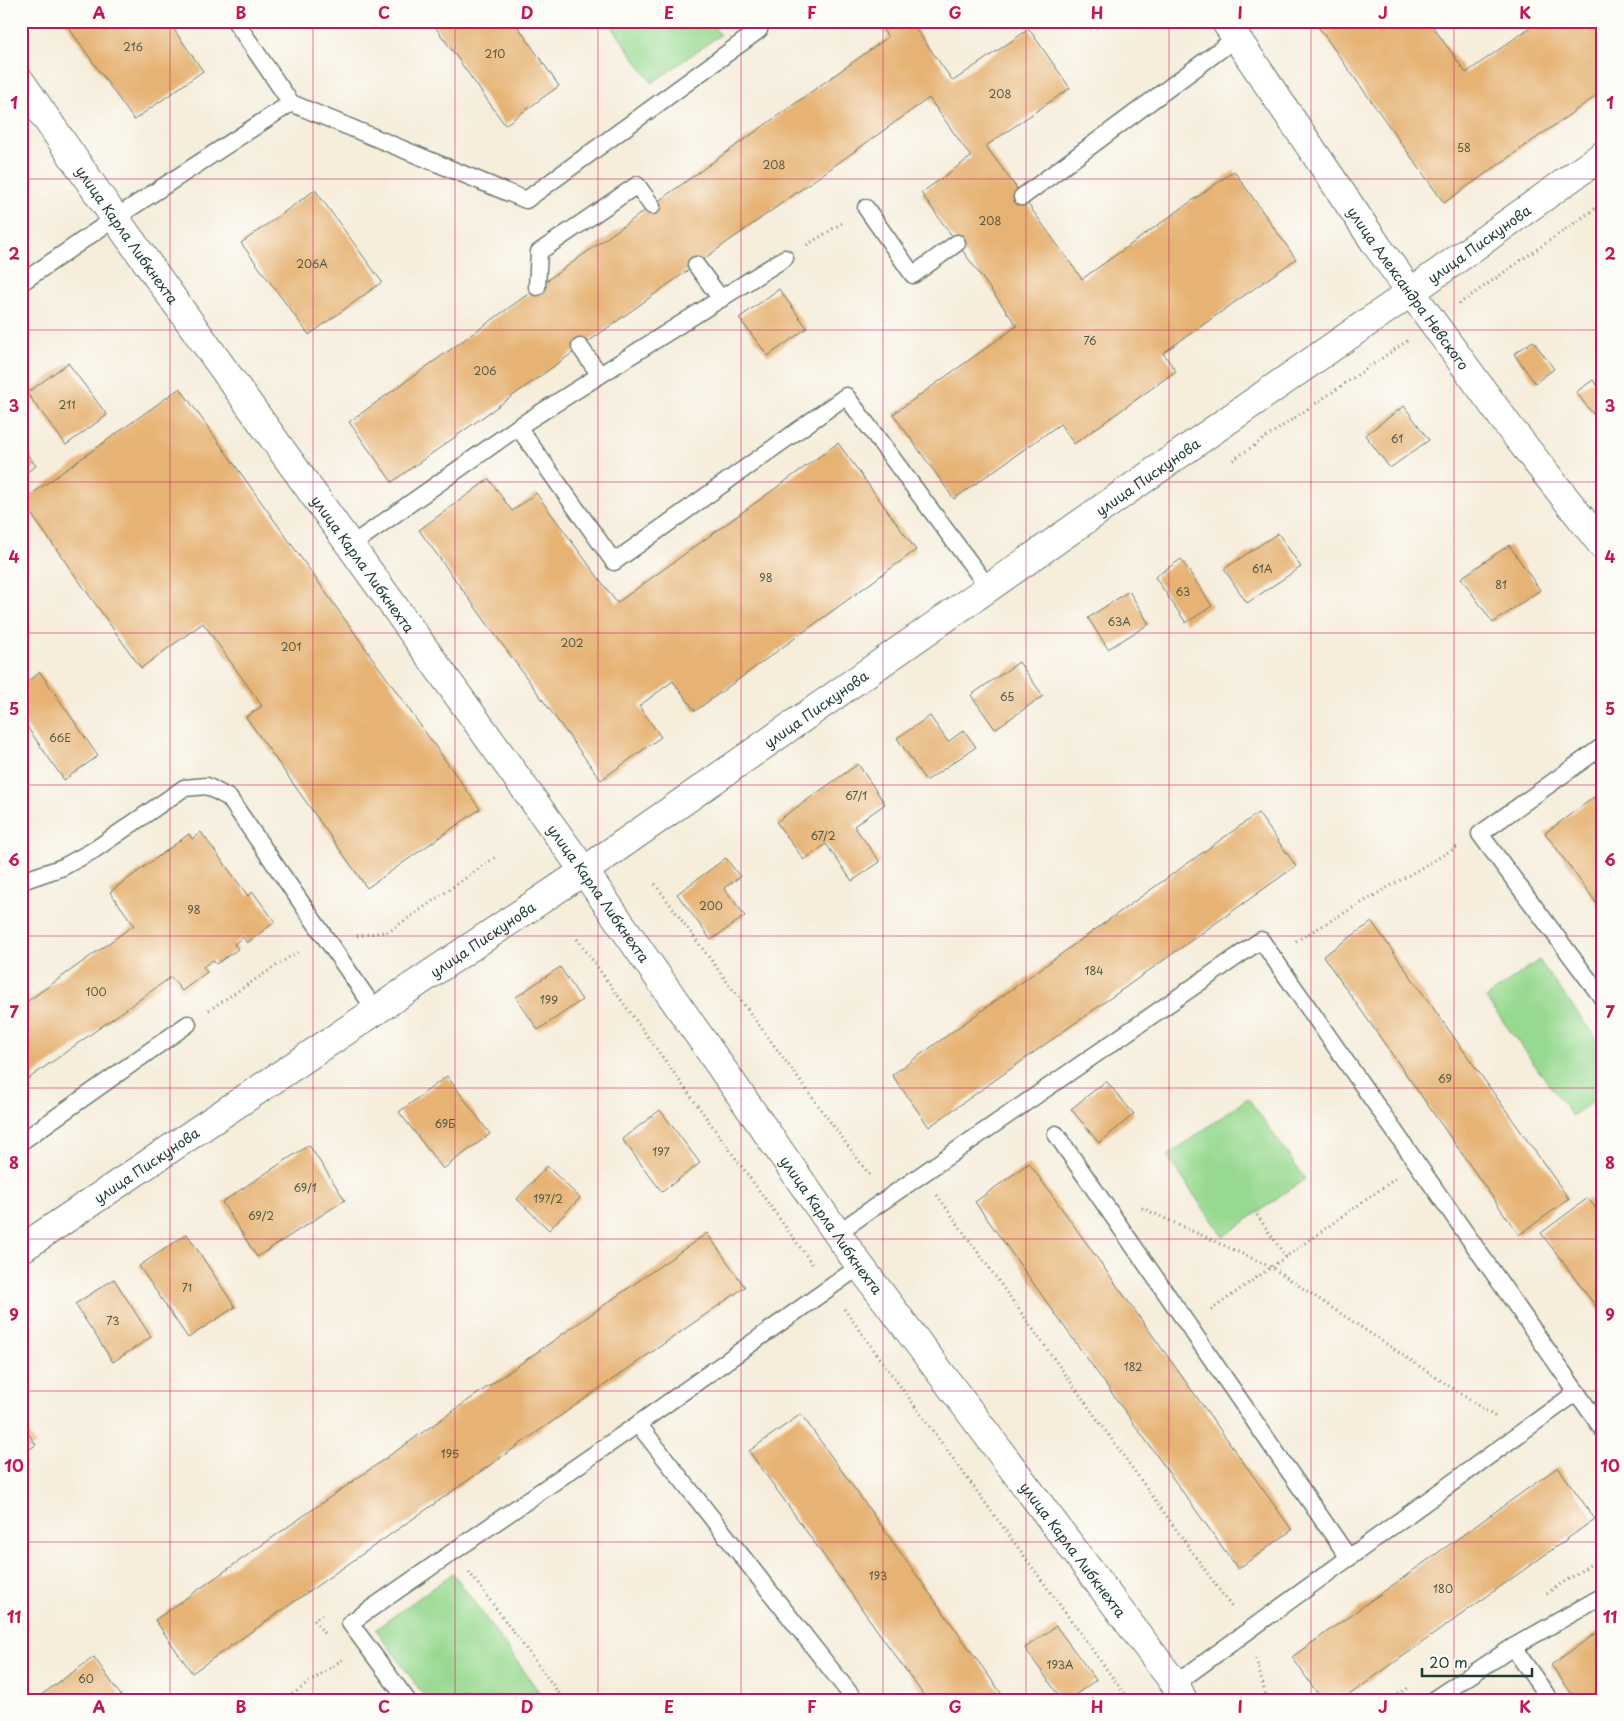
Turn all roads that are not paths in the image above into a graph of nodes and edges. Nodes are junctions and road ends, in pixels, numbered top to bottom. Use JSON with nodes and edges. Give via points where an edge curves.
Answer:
{"nodes":[{"id":1,"x":235,"y":21,"type":"edge"},
{"id":2,"x":752,"y":21,"type":"edge"},
{"id":3,"x":1231,"y":30,"type":"edge"},
{"id":4,"x":21,"y":82,"type":"edge"},
{"id":5,"x":292,"y":104,"type":"junction"},
{"id":6,"x":1603,"y":155,"type":"edge"},
{"id":7,"x":1022,"y":197,"type":"dead end"},
{"id":8,"x":652,"y":206,"type":"dead end"},
{"id":9,"x":866,"y":208,"type":"road end"},
{"id":10,"x":115,"y":218,"type":"junction"},
{"id":11,"x":957,"y":243,"type":"dead end"},
{"id":12,"x":785,"y":258,"type":"road end"},
{"id":13,"x":696,"y":266,"type":"dead end"},
{"id":14,"x":21,"y":284,"type":"edge"},
{"id":15,"x":537,"y":288,"type":"dead end"},
{"id":16,"x":1411,"y":292,"type":"junction"},
{"id":17,"x":721,"y":299,"type":"junction"},
{"id":18,"x":580,"y":347,"type":"dead end"},
{"id":19,"x":600,"y":375,"type":"junction"},
{"id":20,"x":518,"y":427,"type":"junction"},
{"id":21,"x":350,"y":546,"type":"junction"},
{"id":22,"x":1603,"y":546,"type":"edge"},
{"id":23,"x":988,"y":587,"type":"junction"},
{"id":24,"x":1603,"y":746,"type":"edge"},
{"id":25,"x":584,"y":870,"type":"junction"},
{"id":26,"x":21,"y":880,"type":"edge"},
{"id":27,"x":1603,"y":999,"type":"edge"},
{"id":28,"x":376,"y":1011,"type":"junction"},
{"id":29,"x":188,"y":1024,"type":"dead end"},
{"id":30,"x":1056,"y":1134,"type":"dead end"},
{"id":31,"x":21,"y":1142,"type":"edge"},
{"id":32,"x":837,"y":1233,"type":"junction"},
{"id":33,"x":21,"y":1249,"type":"edge"},
{"id":34,"x":860,"y":1266,"type":"junction"},
{"id":35,"x":1577,"y":1392,"type":"junction"},
{"id":36,"x":638,"y":1424,"type":"junction"},
{"id":37,"x":1603,"y":1430,"type":"edge"},
{"id":38,"x":1349,"y":1558,"type":"junction"},
{"id":39,"x":1603,"y":1596,"type":"edge"},
{"id":40,"x":1513,"y":1647,"type":"junction"},
{"id":41,"x":1179,"y":1692,"type":"edge"},
{"id":42,"x":1443,"y":1697,"type":"edge"},
{"id":43,"x":407,"y":1700,"type":"edge"},
{"id":44,"x":855,"y":1700,"type":"edge"},
{"id":45,"x":1550,"y":1700,"type":"edge"}],
"edges":[{"from":1,"to":5,"type":"lane"},
{"from":2,"to":5,"type":"lane","via":[[759,30],[526,200]]},
{"from":3,"to":7,"type":"lane"},
{"from":3,"to":16,"type":"street","name":"улица Александра Невского"},
{"from":4,"to":10,"type":"street","name":"улица Карла Либкнехта"},
{"from":5,"to":10,"type":"lane"},
{"from":6,"to":16,"type":"street","name":"улица Пискунова"},
{"from":8,"to":15,"type":"lane","via":[[637,186],[539,252]]},
{"from":9,"to":11,"type":"lane","via":[[912,276]]},
{"from":10,"to":14,"type":"lane"},
{"from":10,"to":21,"type":"street","name":"улица Карла Либкнехта"},
{"from":12,"to":17,"type":"lane"},
{"from":13,"to":17,"type":"lane"},
{"from":16,"to":22,"type":"street","name":"улица Александра Невского","via":[[1510,428]]},
{"from":16,"to":23,"type":"street","name":"улица Пискунова"},
{"from":17,"to":19,"type":"lane"},
{"from":18,"to":19,"type":"lane"},
{"from":19,"to":20,"type":"lane"},
{"from":20,"to":21,"type":"lane"},
{"from":20,"to":23,"type":"lane","via":[[614,562],[846,396]]},
{"from":21,"to":25,"type":"street","name":"улица Карла Либкнехта"},
{"from":23,"to":25,"type":"street","name":"улица Пискунова"},
{"from":24,"to":27,"type":"lane","via":[[1480,834]]},
{"from":25,"to":28,"type":"street","name":"улица Пискунова"},
{"from":25,"to":32,"type":"street","name":"улица Карла Либкнехта"},
{"from":26,"to":28,"type":"lane","via":[[63,867],[94,850],[184,788],[207,786],[229,798]]},
{"from":28,"to":33,"type":"street","name":"улица Пискунова"},
{"from":29,"to":31,"type":"lane"},
{"from":30,"to":38,"type":"lane"},
{"from":32,"to":34,"type":"street","name":"улица Карла Либкнехта"},
{"from":32,"to":35,"type":"lane","via":[[1261,940]]},
{"from":34,"to":36,"type":"lane"},
{"from":34,"to":41,"type":"street","name":"улица Карла Либкнехта"},
{"from":35,"to":37,"type":"lane"},
{"from":35,"to":38,"type":"lane"},
{"from":36,"to":43,"type":"lane","via":[[350,1623]]},
{"from":36,"to":44,"type":"lane"},
{"from":38,"to":41,"type":"lane","via":[[1248,1631]]},
{"from":39,"to":40,"type":"lane"},
{"from":40,"to":42,"type":"lane"},
{"from":40,"to":45,"type":"lane"}]}
